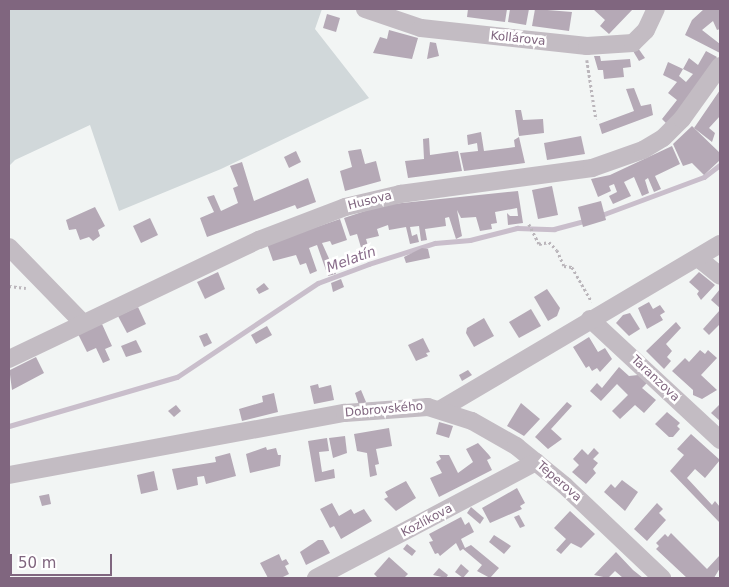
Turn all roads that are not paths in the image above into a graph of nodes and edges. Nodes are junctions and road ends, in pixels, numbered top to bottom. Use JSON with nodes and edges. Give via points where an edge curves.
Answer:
{"nodes":[{"id":1,"x":365,"y":9,"type":"edge"},
{"id":2,"x":656,"y":9,"type":"edge"},
{"id":3,"x":720,"y":66,"type":"edge"},
{"id":4,"x":720,"y":244,"type":"edge"},
{"id":5,"x":9,"y":247,"type":"edge"},
{"id":6,"x":698,"y":258,"type":"junction"},
{"id":7,"x":720,"y":276,"type":"edge"},
{"id":8,"x":595,"y":316,"type":"junction"},
{"id":9,"x":82,"y":322,"type":"junction"},
{"id":10,"x":9,"y":359,"type":"edge"},
{"id":11,"x":441,"y":409,"type":"junction"},
{"id":12,"x":720,"y":440,"type":"edge"},
{"id":13,"x":536,"y":462,"type":"junction"},
{"id":14,"x":9,"y":475,"type":"edge"},
{"id":15,"x":316,"y":578,"type":"edge"},
{"id":16,"x":662,"y":578,"type":"edge"}],
"edges":[{"from":1,"to":2,"type":"street","name":"Kollárova","via":[[421,28],[587,46],[633,43],[646,30]]},
{"from":3,"to":9,"type":"street","name":"Husova","via":[[698,100],[662,138],[619,160],[566,172],[400,194],[345,207],[259,240]]},
{"from":4,"to":6,"type":"street","name":"Dobrovského"},
{"from":5,"to":9,"type":"street"},
{"from":6,"to":7,"type":"street"},
{"from":6,"to":8,"type":"street","name":"Dobrovského"},
{"from":8,"to":11,"type":"street","name":"Dobrovského"},
{"from":8,"to":12,"type":"street","name":"Taranzova"},
{"from":9,"to":10,"type":"street","name":"Husova"},
{"from":11,"to":13,"type":"street","name":"Teperova","via":[[472,421]]},
{"from":11,"to":14,"type":"street","name":"Dobrovského","via":[[414,406],[345,413]]},
{"from":13,"to":15,"type":"street","name":"Kozlíkova"},
{"from":13,"to":16,"type":"street","name":"Teperova"}]}
